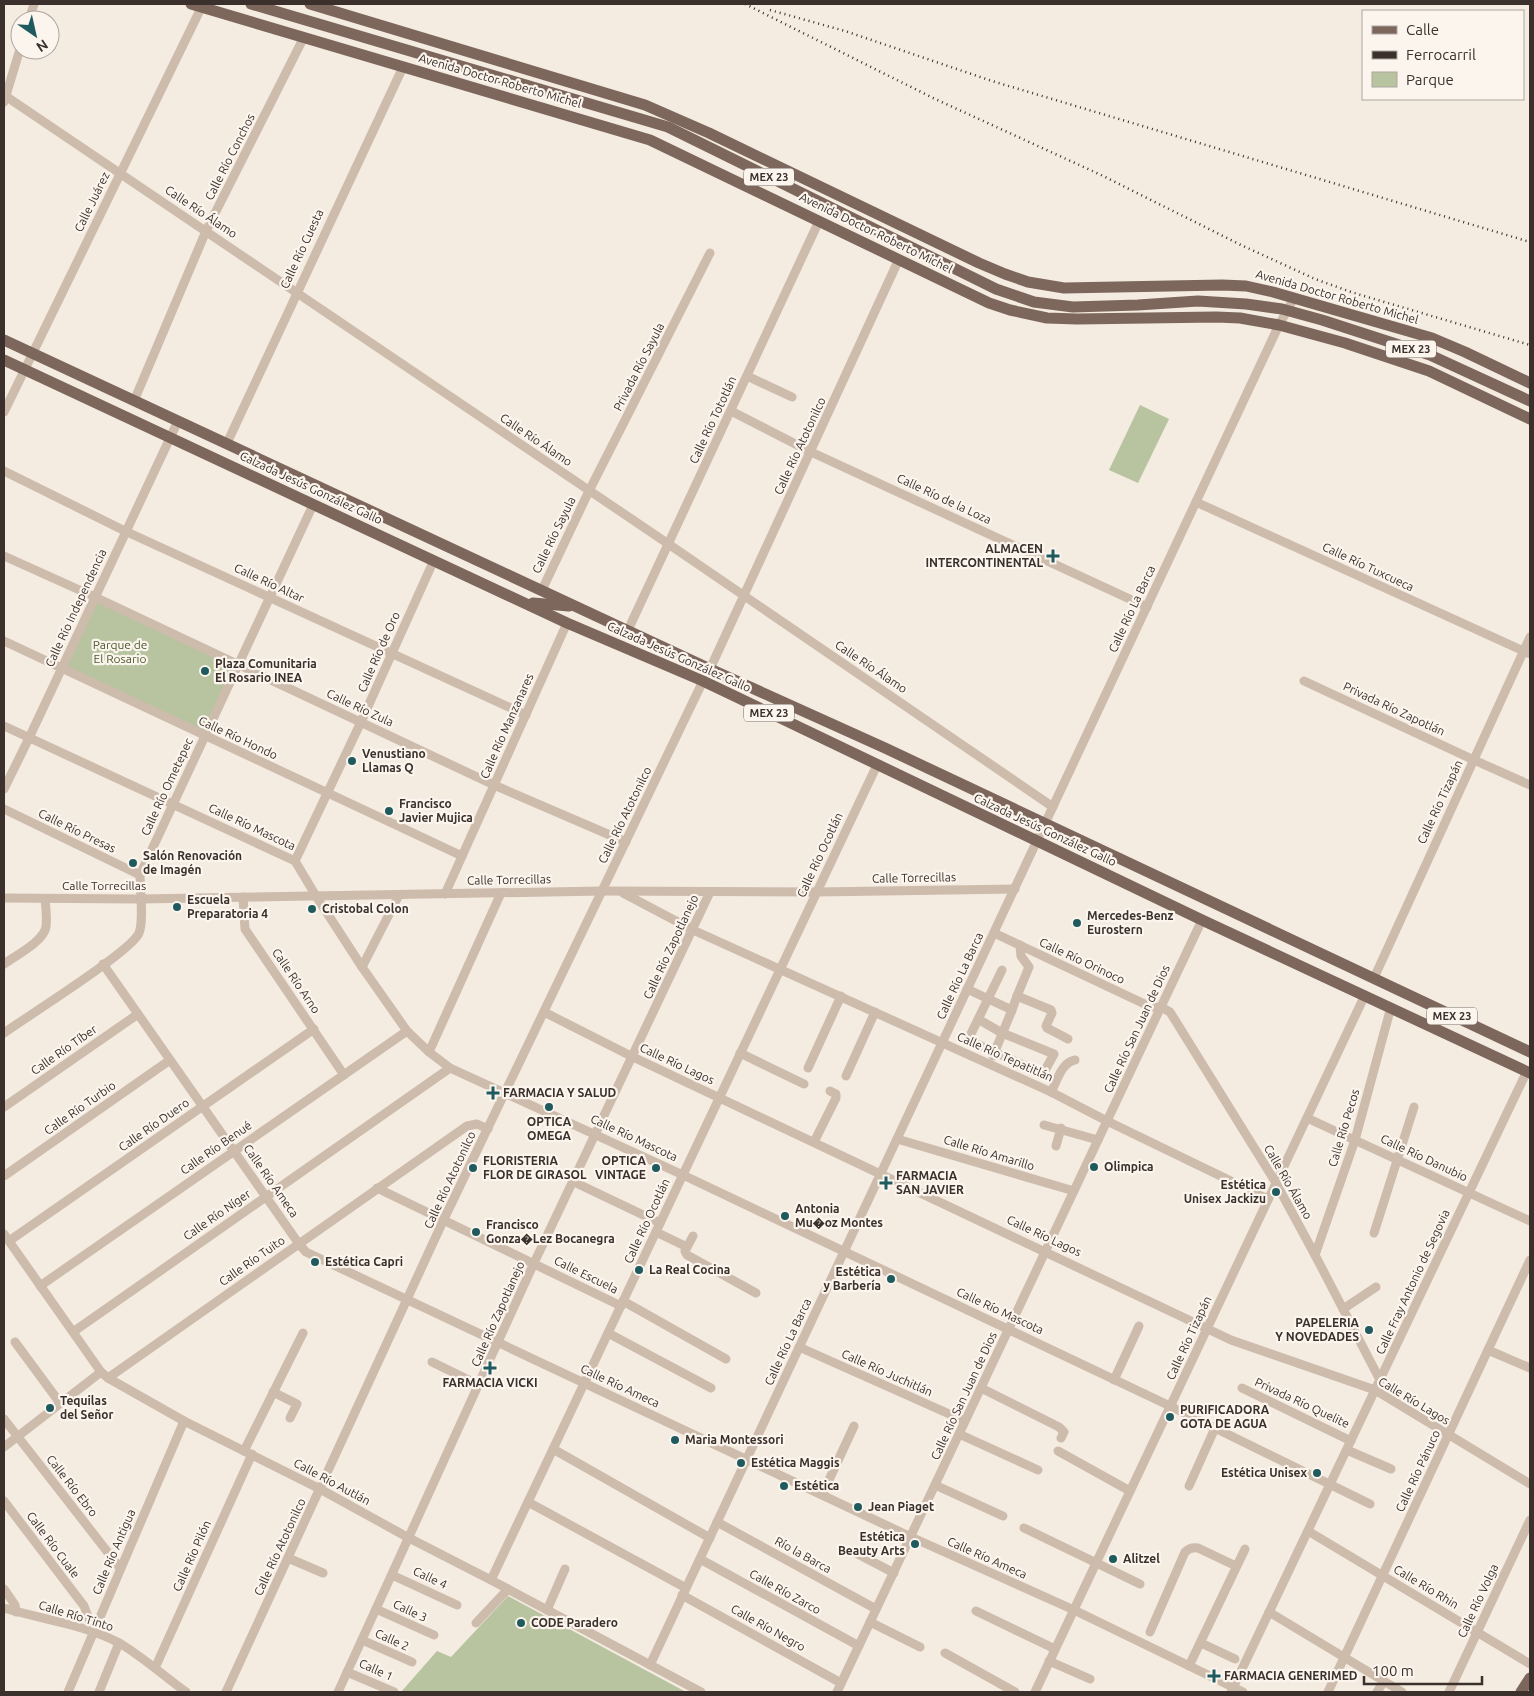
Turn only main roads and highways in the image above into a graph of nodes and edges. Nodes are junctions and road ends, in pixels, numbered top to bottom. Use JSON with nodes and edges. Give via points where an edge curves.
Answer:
{"nodes":[{"id":1,"x":190,"y":4,"type":"edge"},
{"id":2,"x":251,"y":4,"type":"edge"},
{"id":3,"x":310,"y":4,"type":"edge"},
{"id":4,"x":203,"y":6,"type":"edge"},
{"id":5,"x":306,"y":20,"type":"junction"},
{"id":6,"x":284,"y":31,"type":"junction"},
{"id":7,"x":413,"y":35,"type":"junction"},
{"id":8,"x":408,"y":50,"type":"junction"},
{"id":9,"x":755,"y":170,"type":"junction"},
{"id":10,"x":747,"y":186,"type":"junction"},
{"id":11,"x":880,"y":215,"type":"junction"},
{"id":12,"x":872,"y":228,"type":"junction"},
{"id":13,"x":4,"y":340,"type":"edge"},
{"id":14,"x":4,"y":360,"type":"edge"},
{"id":15,"x":1530,"y":383,"type":"edge"},
{"id":16,"x":1530,"y":401,"type":"edge"},
{"id":17,"x":1530,"y":418,"type":"edge"},
{"id":18,"x":526,"y":603,"type":"junction"},
{"id":19,"x":575,"y":607,"type":"junction"},
{"id":20,"x":1492,"y":1034,"type":"junction"},
{"id":21,"x":1530,"y":1052,"type":"edge"},
{"id":22,"x":1527,"y":1071,"type":"edge"},
{"id":23,"x":1530,"y":1678,"type":"edge"},
{"id":24,"x":1522,"y":1692,"type":"edge"}],
"edges":[{"from":1,"to":4,"type":"main road","name":"Avenida Doctor Roberto Michel"},
{"from":2,"to":5,"type":"main road","name":"Avenida Doctor Roberto Michel","number":"MEX 23"},
{"from":3,"to":7,"type":"main road","name":"Avenida Doctor Roberto Michel"},
{"from":4,"to":6,"type":"main road","name":"Avenida Doctor Roberto Michel"},
{"from":5,"to":6,"type":"main road"},
{"from":5,"to":8,"type":"main road","name":"Avenida Doctor Roberto Michel","number":"MEX 23"},
{"from":6,"to":10,"type":"main road","name":"Avenida Doctor Roberto Michel","via":[[636,135]]},
{"from":7,"to":8,"type":"main road"},
{"from":7,"to":11,"type":"main road","name":"Avenida Doctor Roberto Michel","via":[[645,105]]},
{"from":8,"to":9,"type":"main road","name":"Avenida Doctor Roberto Michel","number":"MEX 23","via":[[668,127]]},
{"from":9,"to":10,"type":"main road"},
{"from":9,"to":12,"type":"main road","name":"Avenida Doctor Roberto Michel","number":"MEX 23"},
{"from":10,"to":17,"type":"main road","name":"Avenida Doctor Roberto Michel","via":[[989,303],[1031,315],[1077,319],[1216,317],[1280,325],[1429,371]]},
{"from":11,"to":12,"type":"main road"},
{"from":11,"to":15,"type":"main road","name":"Avenida Doctor Roberto Michel","via":[[979,263],[1028,282],[1064,288],[1246,286],[1432,338]]},
{"from":12,"to":16,"type":"main road","name":"Avenida Doctor Roberto Michel","number":"MEX 23","via":[[996,289],[1034,302],[1073,307],[1198,301],[1287,311],[1430,355]]},
{"from":13,"to":19,"type":"main road","name":"Calzada Jesús González Gallo","number":"MEX 23"},
{"from":14,"to":18,"type":"main road","name":"Calzada Jesús González Gallo","number":"MEX 23"},
{"from":18,"to":19,"type":"main road"},
{"from":18,"to":22,"type":"main road","name":"Calzada Jesús González Gallo","number":"MEX 23","via":[[703,681],[1202,920]]},
{"from":19,"to":20,"type":"main road","name":"Calzada Jesús González Gallo","number":"MEX 23","via":[[885,748]]},
{"from":20,"to":21,"type":"main road","name":"Calzada Jesús González Gallo","number":"MEX 23"},
{"from":20,"to":22,"type":"main road"},
{"from":23,"to":24,"type":"main road"}]}
